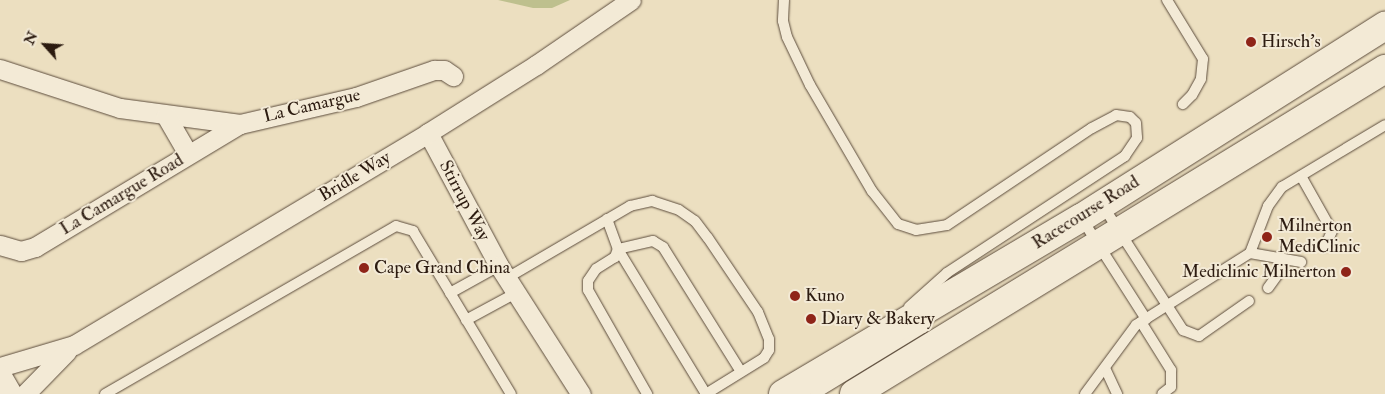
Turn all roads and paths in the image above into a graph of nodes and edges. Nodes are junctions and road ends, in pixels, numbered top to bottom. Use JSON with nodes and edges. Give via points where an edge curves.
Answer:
{"nodes":[{"id":1,"x":631,"y":0,"type":"edge"},
{"id":2,"x":784,"y":0,"type":"edge"},
{"id":3,"x":1167,"y":0,"type":"edge"},
{"id":4,"x":1385,"y":26,"type":"edge"},
{"id":5,"x":0,"y":69,"type":"edge"},
{"id":6,"x":1385,"y":69,"type":"edge"},
{"id":7,"x":453,"y":76,"type":"dead end"},
{"id":8,"x":1183,"y":104,"type":"dead end"},
{"id":9,"x":166,"y":116,"type":"junction"},
{"id":10,"x":240,"y":124,"type":"junction"},
{"id":11,"x":1385,"y":124,"type":"edge"},
{"id":12,"x":428,"y":134,"type":"junction"},
{"id":13,"x":188,"y":154,"type":"junction"},
{"id":14,"x":1301,"y":176,"type":"junction"},
{"id":15,"x":1092,"y":211,"type":"junction"},
{"id":16,"x":607,"y":219,"type":"junction"},
{"id":17,"x":1109,"y":238,"type":"junction"},
{"id":18,"x":0,"y":245,"type":"edge"},
{"id":19,"x":1326,"y":247,"type":"dead end"},
{"id":20,"x":618,"y":249,"type":"junction"},
{"id":21,"x":1250,"y":253,"type":"junction"},
{"id":22,"x":1282,"y":260,"type":"junction"},
{"id":23,"x":1301,"y":262,"type":"dead end"},
{"id":24,"x":507,"y":279,"type":"junction"},
{"id":25,"x":1268,"y":288,"type":"dead end"},
{"id":26,"x":450,"y":293,"type":"junction"},
{"id":27,"x":1249,"y":301,"type":"dead end"},
{"id":28,"x":931,"y":306,"type":"junction"},
{"id":29,"x":1166,"y":307,"type":"junction"},
{"id":30,"x":466,"y":320,"type":"junction"},
{"id":31,"x":1143,"y":321,"type":"junction"},
{"id":32,"x":877,"y":338,"type":"junction"},
{"id":33,"x":74,"y":345,"type":"junction"},
{"id":34,"x":0,"y":367,"type":"edge"},
{"id":35,"x":1105,"y":368,"type":"junction"},
{"id":36,"x":741,"y":372,"type":"junction"},
{"id":37,"x":0,"y":378,"type":"edge"},
{"id":38,"x":10,"y":394,"type":"edge"},
{"id":39,"x":25,"y":394,"type":"edge"},
{"id":40,"x":105,"y":394,"type":"edge"},
{"id":41,"x":511,"y":394,"type":"edge"},
{"id":42,"x":581,"y":394,"type":"edge"},
{"id":43,"x":647,"y":394,"type":"edge"},
{"id":44,"x":706,"y":394,"type":"edge"},
{"id":45,"x":783,"y":394,"type":"edge"},
{"id":46,"x":815,"y":394,"type":"edge"},
{"id":47,"x":854,"y":394,"type":"edge"},
{"id":48,"x":1086,"y":394,"type":"edge"},
{"id":49,"x":1116,"y":394,"type":"edge"},
{"id":50,"x":1162,"y":394,"type":"edge"}],
"edges":[{"from":1,"to":12,"type":"street","name":"Bridle Way"},
{"from":2,"to":32,"type":"lane","via":[[783,21],[787,37],[810,85],[872,191],[898,224],[916,230],[946,225],[1092,128],[1124,115],[1136,123],[1137,138],[1125,156],[1113,166],[947,273]]},
{"from":3,"to":8,"type":"lane","via":[[1203,59],[1200,79]]},
{"from":4,"to":15,"type":"main road","name":"Racecourse Road"},
{"from":5,"to":9,"type":"street","name":"La Camargue","via":[[95,102]]},
{"from":6,"to":17,"type":"main road","name":"Racecourse Road"},
{"from":7,"to":10,"type":"street","name":"La Camargue","via":[[444,70],[434,70],[356,96]]},
{"from":9,"to":10,"type":"street","name":"La Camargue"},
{"from":9,"to":13,"type":"street"},
{"from":10,"to":13,"type":"street","name":"La Camargue Road"},
{"from":11,"to":14,"type":"lane"},
{"from":12,"to":24,"type":"street","name":"Stirrup Way"},
{"from":12,"to":33,"type":"street","name":"Bridle Way"},
{"from":13,"to":18,"type":"street","name":"La Camargue Road","via":[[35,247],[21,251]]},
{"from":14,"to":19,"type":"lane","via":[[1332,230]]},
{"from":14,"to":21,"type":"lane","via":[[1275,196]]},
{"from":15,"to":17,"type":"lane"},
{"from":15,"to":17,"type":"lane"},
{"from":15,"to":28,"type":"main road","name":"Racecourse Road"},
{"from":16,"to":20,"type":"lane"},
{"from":16,"to":24,"type":"lane"},
{"from":16,"to":36,"type":"lane","via":[[630,206],[652,201],[679,210],[695,221],[758,312],[769,339],[769,350],[764,358]]},
{"from":17,"to":29,"type":"lane"},
{"from":17,"to":31,"type":"lane"},
{"from":17,"to":47,"type":"main road","name":"Racecourse Road"},
{"from":20,"to":36,"type":"lane","via":[[653,241],[663,247]]},
{"from":20,"to":43,"type":"lane","via":[[615,257],[596,269],[588,281],[588,290]]},
{"from":20,"to":44,"type":"lane"},
{"from":21,"to":22,"type":"lane"},
{"from":21,"to":29,"type":"lane"},
{"from":22,"to":23,"type":"lane"},
{"from":22,"to":25,"type":"lane","via":[[1279,273]]},
{"from":24,"to":26,"type":"lane"},
{"from":24,"to":30,"type":"lane"},
{"from":24,"to":42,"type":"street","name":"Stirrup Way"},
{"from":26,"to":30,"type":"lane"},
{"from":26,"to":40,"type":"lane","via":[[413,231],[396,226]]},
{"from":27,"to":29,"type":"lane","via":[[1199,336],[1183,330]]},
{"from":28,"to":32,"type":"main road","name":"Racecourse Road"},
{"from":28,"to":46,"type":"lane","via":[[929,320],[923,328]]},
{"from":29,"to":31,"type":"lane"},
{"from":30,"to":41,"type":"lane"},
{"from":31,"to":35,"type":"lane"},
{"from":31,"to":50,"type":"lane","via":[[1171,370],[1171,387]]},
{"from":32,"to":45,"type":"main road","name":"Racecourse Road"},
{"from":33,"to":34,"type":"street","name":"Bridle Way"},
{"from":33,"to":39,"type":"street","name":"Bridle Way"},
{"from":35,"to":48,"type":"lane"},
{"from":35,"to":49,"type":"lane"},
{"from":36,"to":44,"type":"lane"},
{"from":37,"to":38,"type":"street"}]}
